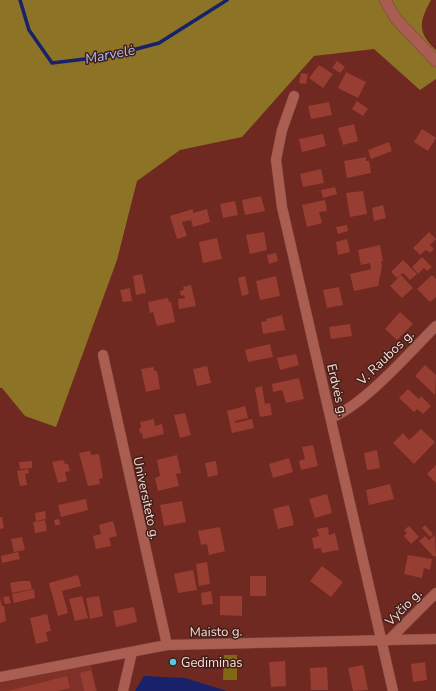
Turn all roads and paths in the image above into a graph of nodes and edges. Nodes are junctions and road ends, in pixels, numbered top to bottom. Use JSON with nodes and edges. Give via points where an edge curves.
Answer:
{"nodes":[{"id":1,"x":385,"y":0,"type":"edge"},
{"id":2,"x":436,"y":60,"type":"edge"},
{"id":3,"x":294,"y":96,"type":"dead end"},
{"id":4,"x":436,"y":326,"type":"edge"},
{"id":5,"x":103,"y":356,"type":"dead end"},
{"id":6,"x":331,"y":418,"type":"junction"},
{"id":7,"x":436,"y":593,"type":"edge"},
{"id":8,"x":436,"y":639,"type":"edge"},
{"id":9,"x":386,"y":640,"type":"junction"},
{"id":10,"x":167,"y":645,"type":"junction"},
{"id":11,"x":132,"y":652,"type":"junction"},
{"id":12,"x":0,"y":677,"type":"edge"},
{"id":13,"x":124,"y":691,"type":"edge"},
{"id":14,"x":393,"y":691,"type":"edge"}],
"edges":[{"from":1,"to":2,"type":"street","via":[[396,19]]},
{"from":3,"to":6,"type":"street","name":"Erdvės g.","via":[[282,130],[276,160],[278,185]]},
{"from":4,"to":6,"type":"street","name":"V. Raubos g.","via":[[344,413]]},
{"from":5,"to":10,"type":"street","name":"Universiteto g."},
{"from":6,"to":9,"type":"street","name":"Erdvės g."},
{"from":7,"to":9,"type":"street","name":"Vyčio g."},
{"from":8,"to":9,"type":"street","name":"Maisto g."},
{"from":9,"to":10,"type":"street","name":"Maisto g."},
{"from":9,"to":14,"type":"street","name":"Erdvės g."},
{"from":10,"to":11,"type":"street","name":"Maisto g."},
{"from":11,"to":12,"type":"street","name":"Maisto g."},
{"from":11,"to":13,"type":"street"}]}
